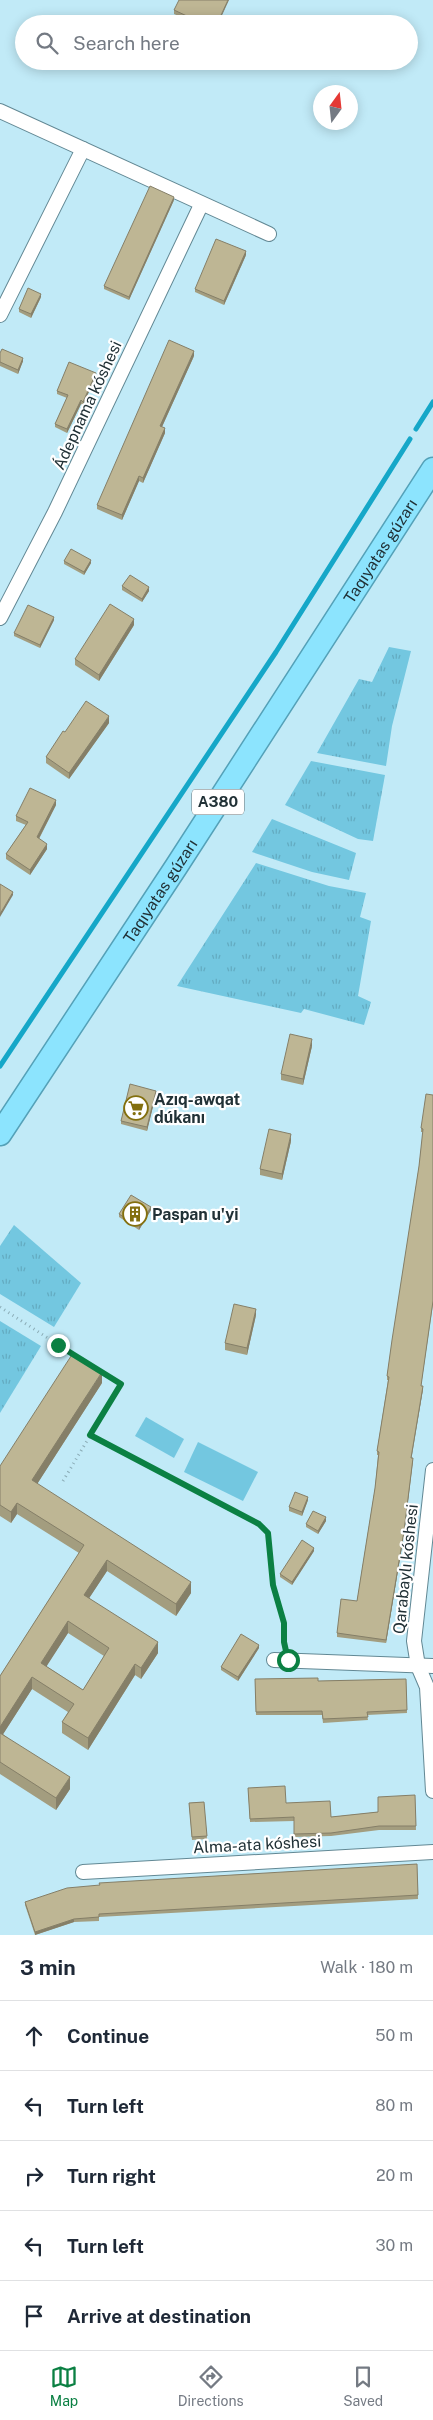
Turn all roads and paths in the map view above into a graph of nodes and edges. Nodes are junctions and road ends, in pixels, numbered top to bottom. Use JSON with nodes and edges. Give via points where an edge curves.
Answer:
{"nodes":[{"id":1,"x":0,"y":112,"type":"edge"},
{"id":2,"x":82,"y":149,"type":"junction"},
{"id":3,"x":201,"y":205,"type":"junction"},
{"id":4,"x":269,"y":234,"type":"dead end"},
{"id":5,"x":0,"y":314,"type":"edge"},
{"id":6,"x":433,"y":470,"type":"edge"},
{"id":7,"x":0,"y":618,"type":"edge"},
{"id":8,"x":0,"y":1134,"type":"edge"},
{"id":9,"x":0,"y":1307,"type":"edge"},
{"id":10,"x":82,"y":1360,"type":"edge"},
{"id":11,"x":97,"y":1369,"type":"edge"},
{"id":12,"x":90,"y":1435,"type":"junction"},
{"id":13,"x":433,"y":1470,"type":"edge"},
{"id":14,"x":63,"y":1481,"type":"dead end"},
{"id":15,"x":274,"y":1660,"type":"dead end"},
{"id":16,"x":288,"y":1660,"type":"junction"},
{"id":17,"x":418,"y":1666,"type":"junction"},
{"id":18,"x":433,"y":1666,"type":"edge"},
{"id":19,"x":433,"y":1790,"type":"edge"},
{"id":20,"x":433,"y":1852,"type":"edge"},
{"id":21,"x":83,"y":1872,"type":"dead end"}],
"edges":[{"from":1,"to":2,"type":"street"},
{"from":2,"to":3,"type":"street"},
{"from":2,"to":5,"type":"street"},
{"from":3,"to":4,"type":"street"},
{"from":3,"to":7,"type":"street","name":"Ádepnama kóshesi","via":[[55,512]]},
{"from":6,"to":8,"type":"highway","name":"Taqıyatas gúzarı","number":"A380"},
{"from":9,"to":10,"type":"path"},
{"from":11,"to":12,"type":"path","via":[[121,1384]]},
{"from":12,"to":14,"type":"path"},
{"from":12,"to":16,"type":"path","via":[[259,1524],[268,1533],[273,1585],[284,1623]]},
{"from":13,"to":17,"type":"street","name":"Qarabaylı kóshesi","via":[[414,1641]]},
{"from":15,"to":16,"type":"street"},
{"from":16,"to":17,"type":"street"},
{"from":17,"to":18,"type":"street"},
{"from":17,"to":19,"type":"street","name":"Qarabaylı kóshesi","via":[[426,1687]]},
{"from":20,"to":21,"type":"street","name":"Alma-ata kóshesi"}]}
